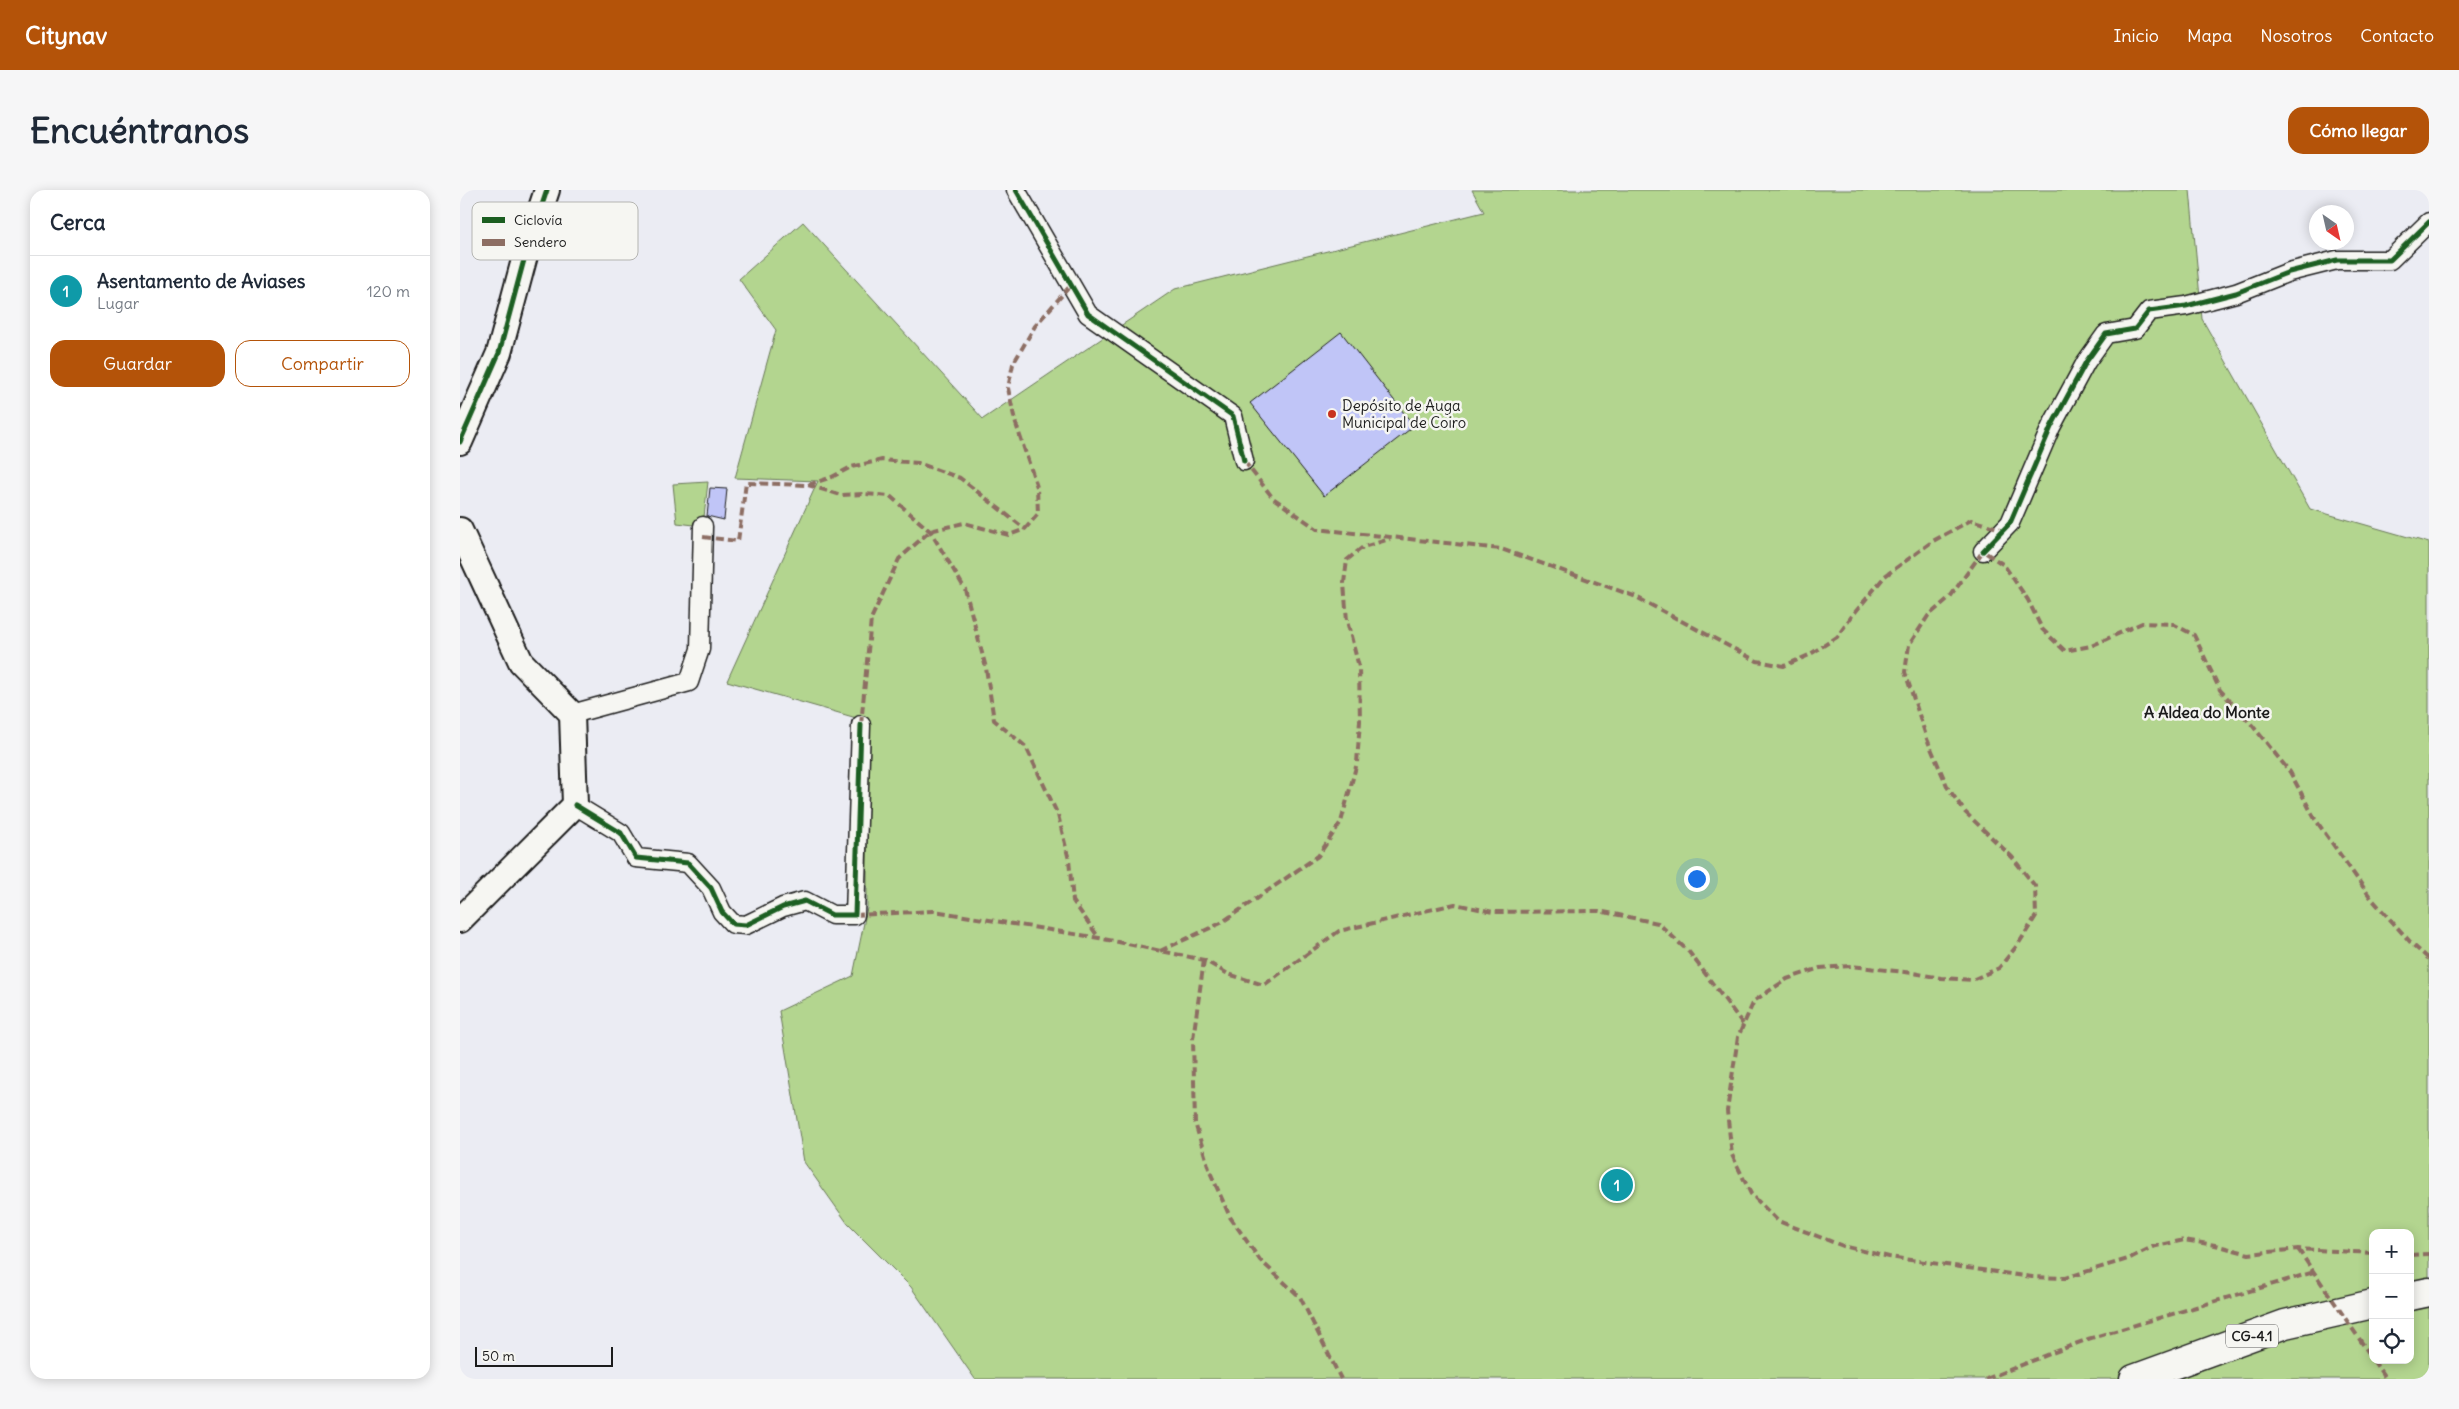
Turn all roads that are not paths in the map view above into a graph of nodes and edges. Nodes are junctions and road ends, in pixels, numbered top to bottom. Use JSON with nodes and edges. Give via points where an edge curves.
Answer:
{"nodes":[{"id":1,"x":547,"y":190,"type":"edge"},
{"id":2,"x":1016,"y":190,"type":"edge"},
{"id":3,"x":543,"y":202,"type":"edge"},
{"id":4,"x":2429,"y":222,"type":"edge"},
{"id":5,"x":523,"y":260,"type":"edge"},
{"id":6,"x":460,"y":442,"type":"edge"},
{"id":7,"x":1244,"y":461,"type":"dead end"},
{"id":8,"x":704,"y":526,"type":"dead end"},
{"id":9,"x":460,"y":530,"type":"edge"},
{"id":10,"x":1983,"y":551,"type":"dead end"},
{"id":11,"x":572,"y":714,"type":"junction"},
{"id":12,"x":861,"y":725,"type":"dead end"},
{"id":13,"x":576,"y":805,"type":"junction"},
{"id":14,"x":460,"y":920,"type":"edge"},
{"id":15,"x":2429,"y":1292,"type":"edge"},
{"id":16,"x":2414,"y":1295,"type":"edge"},
{"id":17,"x":2369,"y":1305,"type":"edge"},
{"id":18,"x":2134,"y":1379,"type":"edge"}],
"edges":[{"from":1,"to":3,"type":"street"},
{"from":2,"to":7,"type":"street","via":[[1088,314],[1233,416]]},
{"from":4,"to":10,"type":"street","via":[[2390,260],[2337,260],[2289,272],[2236,293],[2186,306],[2149,311],[2134,329],[2106,334],[2086,362],[2051,427],[2010,523]]},
{"from":5,"to":6,"type":"street","via":[[499,353]]},
{"from":8,"to":11,"type":"street","via":[[700,649],[689,682]]},
{"from":9,"to":11,"type":"street","via":[[521,662]]},
{"from":11,"to":13,"type":"street"},
{"from":12,"to":13,"type":"street","via":[[855,915],[832,916],[805,901],[782,907],[746,925],[733,924],[722,912],[711,888],[688,863],[636,858],[621,833]]},
{"from":13,"to":14,"type":"street"},
{"from":15,"to":16,"type":"highway"},
{"from":17,"to":18,"type":"highway","number":"CG-4.1","via":[[2285,1324]]}]}
